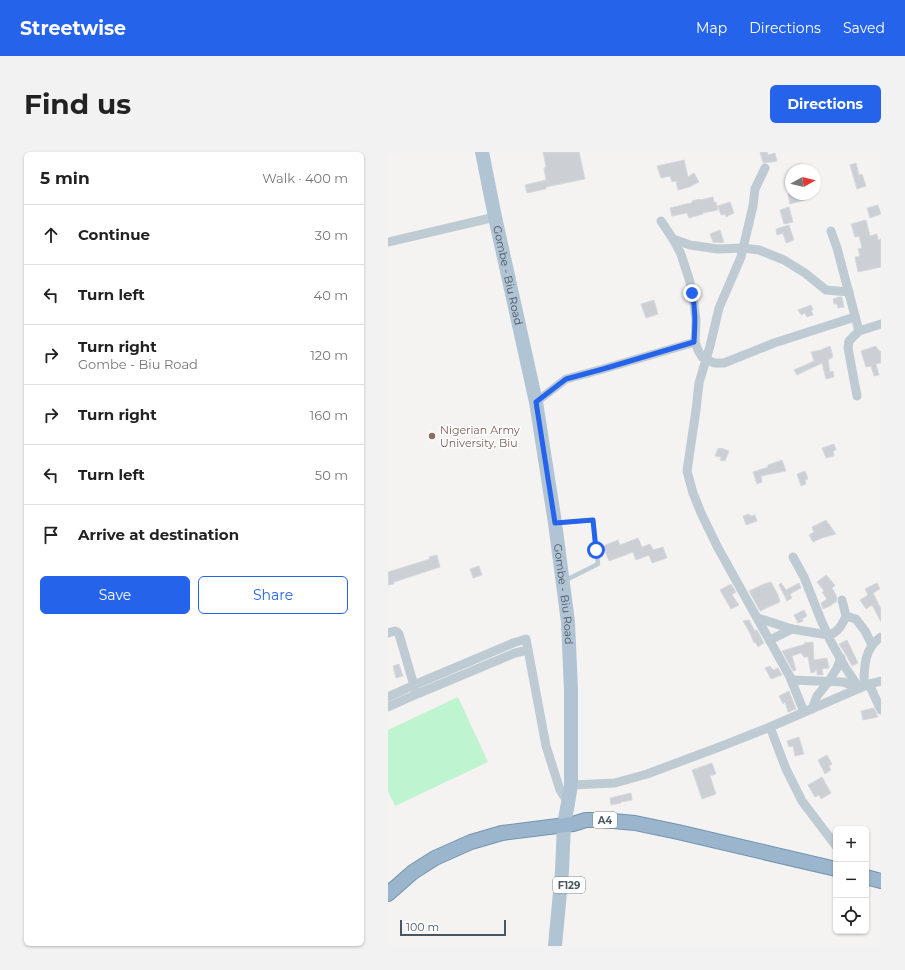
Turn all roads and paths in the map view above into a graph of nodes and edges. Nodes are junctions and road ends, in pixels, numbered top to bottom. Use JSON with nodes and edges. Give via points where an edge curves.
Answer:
{"nodes":[{"id":1,"x":482,"y":152,"type":"edge"},
{"id":2,"x":765,"y":168,"type":"dead end"},
{"id":3,"x":495,"y":217,"type":"junction"},
{"id":4,"x":661,"y":221,"type":"dead end"},
{"id":5,"x":831,"y":231,"type":"dead end"},
{"id":6,"x":673,"y":239,"type":"junction"},
{"id":7,"x":388,"y":242,"type":"edge"},
{"id":8,"x":743,"y":248,"type":"junction"},
{"id":9,"x":849,"y":292,"type":"junction"},
{"id":10,"x":855,"y":317,"type":"junction"},
{"id":11,"x":881,"y":324,"type":"edge"},
{"id":12,"x":859,"y":331,"type":"junction"},
{"id":13,"x":694,"y":342,"type":"junction"},
{"id":14,"x":706,"y":359,"type":"junction"},
{"id":15,"x":857,"y":396,"type":"dead end"},
{"id":16,"x":536,"y":402,"type":"junction"},
{"id":17,"x":555,"y":523,"type":"junction"},
{"id":18,"x":793,"y":557,"type":"dead end"},
{"id":19,"x":562,"y":582,"type":"junction"},
{"id":20,"x":842,"y":600,"type":"dead end"},
{"id":21,"x":846,"y":616,"type":"junction"},
{"id":22,"x":758,"y":618,"type":"junction"},
{"id":23,"x":792,"y":629,"type":"junction"},
{"id":24,"x":388,"y":633,"type":"edge"},
{"id":25,"x":828,"y":635,"type":"junction"},
{"id":26,"x":881,"y":637,"type":"edge"},
{"id":27,"x":770,"y":640,"type":"junction"},
{"id":28,"x":872,"y":645,"type":"junction"},
{"id":29,"x":528,"y":650,"type":"junction"},
{"id":30,"x":840,"y":658,"type":"junction"},
{"id":31,"x":791,"y":680,"type":"junction"},
{"id":32,"x":881,"y":681,"type":"edge"},
{"id":33,"x":829,"y":682,"type":"junction"},
{"id":34,"x":414,"y":684,"type":"junction"},
{"id":35,"x":864,"y":686,"type":"junction"},
{"id":36,"x":417,"y":694,"type":"junction"},
{"id":37,"x":388,"y":696,"type":"edge"},
{"id":38,"x":388,"y":707,"type":"edge"},
{"id":39,"x":808,"y":710,"type":"junction"},
{"id":40,"x":881,"y":710,"type":"edge"},
{"id":41,"x":770,"y":727,"type":"junction"},
{"id":42,"x":571,"y":785,"type":"junction"},
{"id":43,"x":568,"y":803,"type":"junction"},
{"id":44,"x":569,"y":824,"type":"junction"},
{"id":45,"x":833,"y":842,"type":"edge"},
{"id":46,"x":833,"y":868,"type":"edge"},
{"id":47,"x":869,"y":877,"type":"edge"},
{"id":48,"x":881,"y":881,"type":"edge"},
{"id":49,"x":388,"y":894,"type":"edge"},
{"id":50,"x":555,"y":946,"type":"edge"},
{"id":51,"x":564,"y":946,"type":"edge"}],
"edges":[{"from":1,"to":3,"type":"main road","name":"Gombe - Biu Road","number":"F129"},
{"from":2,"to":8,"type":"street","via":[[755,189]]},
{"from":3,"to":7,"type":"street"},
{"from":3,"to":16,"type":"main road","name":"Gombe - Biu Road","number":"F129"},
{"from":4,"to":6,"type":"street"},
{"from":5,"to":9,"type":"street"},
{"from":6,"to":8,"type":"street","via":[[718,249]]},
{"from":6,"to":13,"type":"street","via":[[690,282],[696,320]]},
{"from":8,"to":9,"type":"street","via":[[759,250],[784,260],[826,290]]},
{"from":8,"to":14,"type":"street","via":[[719,308]]},
{"from":9,"to":10,"type":"street"},
{"from":10,"to":12,"type":"street"},
{"from":10,"to":14,"type":"street","via":[[774,343],[724,363],[714,363]]},
{"from":11,"to":12,"type":"street"},
{"from":12,"to":15,"type":"street","via":[[849,341],[848,348]]},
{"from":13,"to":14,"type":"street","via":[[702,357]]},
{"from":13,"to":16,"type":"street","via":[[566,379]]},
{"from":14,"to":22,"type":"street","via":[[699,383],[687,471],[692,493],[701,513]]},
{"from":16,"to":17,"type":"main road","name":"Gombe - Biu Road","number":"F129"},
{"from":17,"to":19,"type":"main road","name":"Gombe - Biu Road","number":"F129"},
{"from":17,"to":19,"type":"lane","via":[[593,520],[598,564]]},
{"from":18,"to":25,"type":"street"},
{"from":19,"to":42,"type":"main road","name":"Gombe - Biu Road","number":"F129","via":[[569,638]]},
{"from":20,"to":21,"type":"street"},
{"from":21,"to":25,"type":"street","via":[[839,629]]},
{"from":21,"to":28,"type":"street","via":[[856,619]]},
{"from":22,"to":23,"type":"street"},
{"from":22,"to":27,"type":"street"},
{"from":23,"to":25,"type":"street"},
{"from":23,"to":27,"type":"street"},
{"from":24,"to":34,"type":"street","via":[[395,630],[399,634]]},
{"from":25,"to":30,"type":"street"},
{"from":26,"to":28,"type":"street"},
{"from":27,"to":31,"type":"street"},
{"from":28,"to":35,"type":"street","via":[[867,653]]},
{"from":29,"to":34,"type":"street","via":[[526,639]]},
{"from":29,"to":36,"type":"street","via":[[515,653]]},
{"from":29,"to":43,"type":"street","via":[[546,746],[560,790]]},
{"from":30,"to":33,"type":"street"},
{"from":30,"to":35,"type":"street"},
{"from":31,"to":33,"type":"street"},
{"from":31,"to":39,"type":"street"},
{"from":32,"to":35,"type":"street"},
{"from":33,"to":35,"type":"street"},
{"from":33,"to":39,"type":"street"},
{"from":34,"to":36,"type":"street"},
{"from":34,"to":37,"type":"street"},
{"from":35,"to":39,"type":"street"},
{"from":35,"to":40,"type":"street"},
{"from":36,"to":38,"type":"street"},
{"from":39,"to":41,"type":"street"},
{"from":41,"to":42,"type":"street","via":[[647,774],[615,783]]},
{"from":41,"to":45,"type":"street","via":[[802,801]]},
{"from":42,"to":43,"type":"main road","name":"Gombe - Biu Road","number":"F129"},
{"from":43,"to":44,"type":"main road","name":"Gombe - Biu Road","number":"F129"},
{"from":44,"to":46,"type":"highway","number":"A4","via":[[586,820],[635,823]]},
{"from":44,"to":49,"type":"highway","number":"A4","via":[[502,833],[471,842],[435,858],[413,872]]},
{"from":44,"to":50,"type":"main road","number":"F129"},
{"from":44,"to":51,"type":"main road","number":"F129","via":[[571,868]]},
{"from":47,"to":48,"type":"highway"}]}
